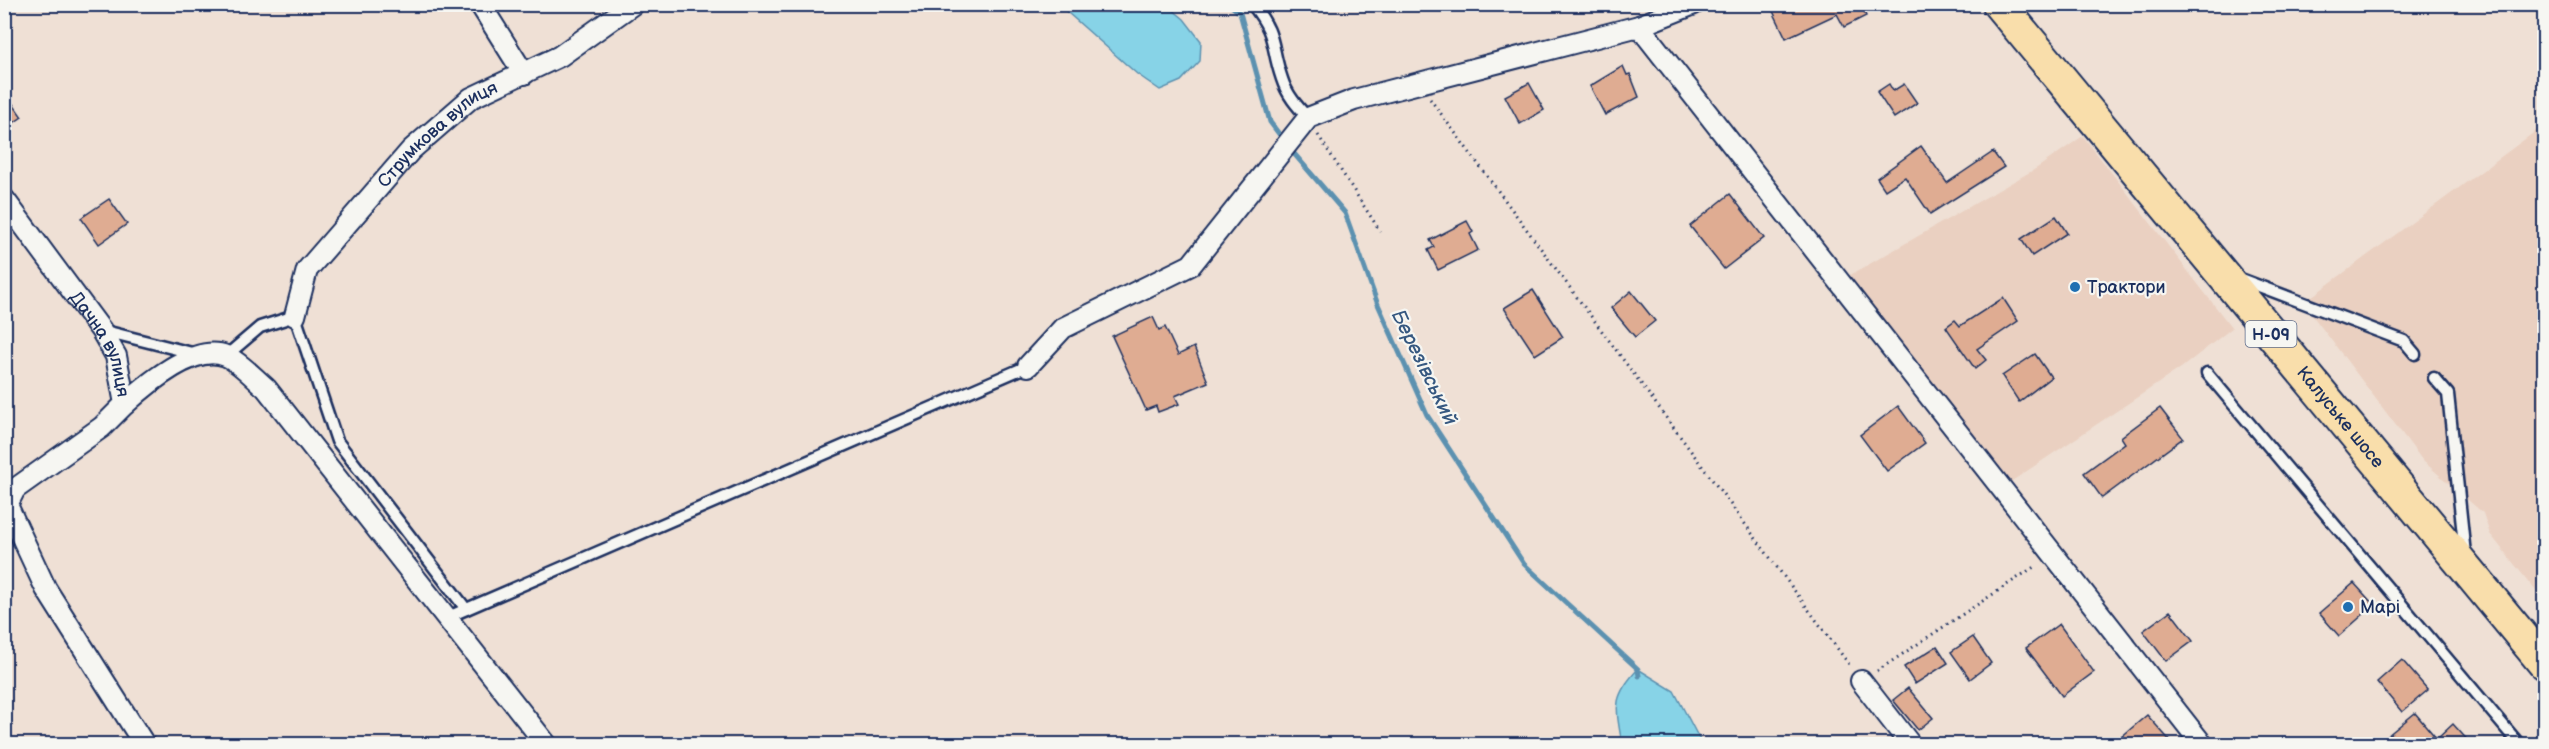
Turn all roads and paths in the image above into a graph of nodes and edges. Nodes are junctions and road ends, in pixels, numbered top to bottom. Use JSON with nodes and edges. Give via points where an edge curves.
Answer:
{"nodes":[{"id":1,"x":480,"y":4,"type":"edge"},
{"id":2,"x":633,"y":4,"type":"edge"},
{"id":3,"x":1252,"y":4,"type":"edge"},
{"id":4,"x":1694,"y":4,"type":"edge"},
{"id":5,"x":2002,"y":6,"type":"edge"},
{"id":6,"x":1640,"y":26,"type":"junction"},
{"id":7,"x":524,"y":74,"type":"junction"},
{"id":8,"x":1418,"y":83,"type":"junction"},
{"id":9,"x":1308,"y":118,"type":"junction"},
{"id":10,"x":4,"y":199,"type":"edge"},
{"id":11,"x":1380,"y":231,"type":"dead end"},
{"id":12,"x":2219,"y":271,"type":"junction"},
{"id":13,"x":295,"y":316,"type":"junction"},
{"id":14,"x":101,"y":330,"type":"junction"},
{"id":15,"x":2415,"y":354,"type":"dead end"},
{"id":16,"x":200,"y":355,"type":"junction"},
{"id":17,"x":226,"y":356,"type":"junction"},
{"id":18,"x":1028,"y":366,"type":"joint"},
{"id":19,"x":2207,"y":373,"type":"dead end"},
{"id":20,"x":2434,"y":378,"type":"dead end"},
{"id":21,"x":125,"y":404,"type":"junction"},
{"id":22,"x":10,"y":490,"type":"edge"},
{"id":23,"x":2053,"y":554,"type":"junction"},
{"id":24,"x":2466,"y":569,"type":"junction"},
{"id":25,"x":457,"y":613,"type":"junction"},
{"id":26,"x":2544,"y":663,"type":"edge"},
{"id":27,"x":1861,"y":681,"type":"junction"},
{"id":28,"x":144,"y":744,"type":"edge"},
{"id":29,"x":546,"y":744,"type":"edge"},
{"id":30,"x":1910,"y":744,"type":"edge"},
{"id":31,"x":2202,"y":744,"type":"edge"},
{"id":32,"x":2519,"y":744,"type":"edge"}],
"edges":[{"from":1,"to":7,"type":"street"},
{"from":2,"to":7,"type":"street","name":"Струмкова вулиця","via":[[560,56]]},
{"from":3,"to":9,"type":"lane","via":[[1268,24],[1281,78],[1290,97]]},
{"from":4,"to":6,"type":"street"},
{"from":5,"to":12,"type":"main road","name":"Калуське шосе","number":"Н-09"},
{"from":6,"to":8,"type":"street"},
{"from":6,"to":23,"type":"street"},
{"from":7,"to":13,"type":"street","name":"Струмкова вулиця","via":[[471,98],[411,150],[307,270]]},
{"from":8,"to":9,"type":"street","via":[[1354,100]]},
{"from":8,"to":27,"type":"path"},
{"from":9,"to":11,"type":"path"},
{"from":9,"to":18,"type":"street","via":[[1191,265],[1063,328]]},
{"from":10,"to":14,"type":"street","name":"Дачна вулиця"},
{"from":12,"to":15,"type":"lane","via":[[2404,341]]},
{"from":12,"to":24,"type":"main road","name":"Калуське шосе","number":"Н-09"},
{"from":13,"to":17,"type":"lane","via":[[260,327]]},
{"from":13,"to":25,"type":"lane","via":[[337,441]]},
{"from":14,"to":16,"type":"lane"},
{"from":14,"to":21,"type":"street","name":"Дачна вулиця","via":[[116,356]]},
{"from":16,"to":17,"type":"street"},
{"from":16,"to":21,"type":"street","via":[[147,384]]},
{"from":17,"to":25,"type":"street","via":[[266,388]]},
{"from":18,"to":25,"type":"lane"},
{"from":19,"to":32,"type":"lane"},
{"from":20,"to":24,"type":"lane","via":[[2448,394]]},
{"from":21,"to":22,"type":"street","name":"Дачна вулиця","via":[[102,427]]},
{"from":22,"to":28,"type":"street","name":"Дачна вулиця","via":[[7,505],[46,589]]},
{"from":23,"to":27,"type":"path"},
{"from":23,"to":31,"type":"street"},
{"from":24,"to":26,"type":"main road","name":"Калуське шосе","number":"Н-09"},
{"from":25,"to":29,"type":"street"},
{"from":27,"to":30,"type":"street"}]}
